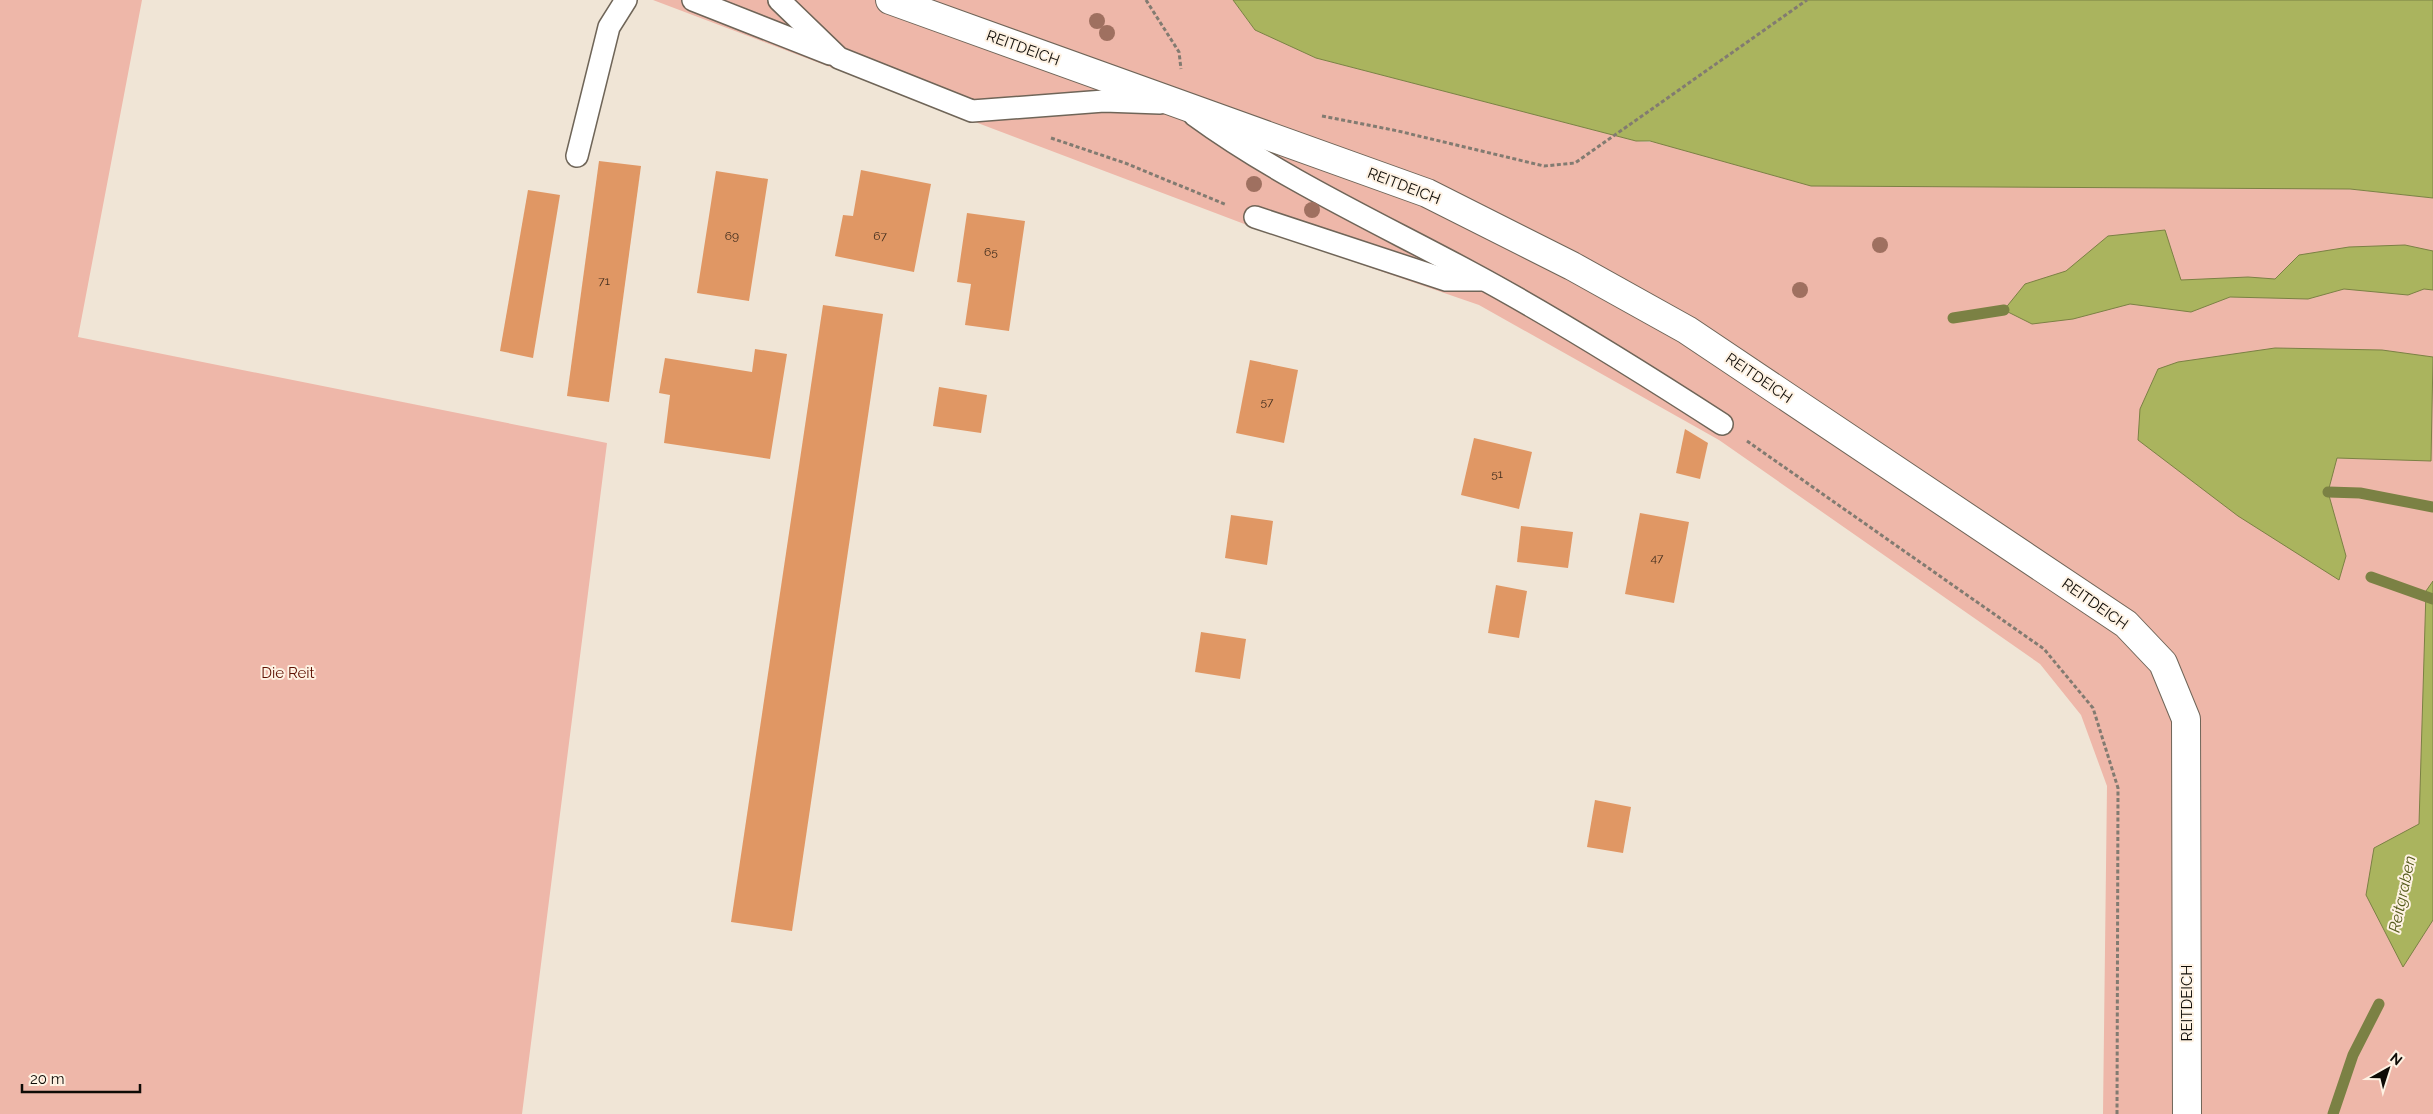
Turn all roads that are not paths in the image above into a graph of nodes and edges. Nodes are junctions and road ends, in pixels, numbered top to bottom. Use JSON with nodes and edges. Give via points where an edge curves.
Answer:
{"nodes":[{"id":1,"x":626,"y":0,"type":"edge"},
{"id":2,"x":693,"y":0,"type":"edge"},
{"id":3,"x":779,"y":0,"type":"edge"},
{"id":4,"x":890,"y":0,"type":"edge"},
{"id":5,"x":840,"y":58,"type":"junction"},
{"id":6,"x":1178,"y":103,"type":"junction"},
{"id":7,"x":577,"y":156,"type":"dead end"},
{"id":8,"x":1255,"y":217,"type":"road end"},
{"id":9,"x":1484,"y":280,"type":"junction"},
{"id":10,"x":1722,"y":424,"type":"road end"},
{"id":11,"x":2187,"y":1114,"type":"edge"}],
"edges":[{"from":1,"to":7,"type":"lane","via":[[609,27]]},
{"from":2,"to":5,"type":"lane"},
{"from":3,"to":5,"type":"lane"},
{"from":4,"to":6,"type":"street","name":"REITDEICH"},
{"from":5,"to":6,"type":"lane","via":[[972,110],[1104,101]]},
{"from":6,"to":9,"type":"lane","via":[[1238,147]]},
{"from":6,"to":11,"type":"street","name":"REITDEICH","via":[[1428,193],[1572,266],[1686,330],[2126,624],[2163,663],[2186,719]]},
{"from":8,"to":9,"type":"lane","via":[[1446,280]]},
{"from":9,"to":10,"type":"lane"}]}
